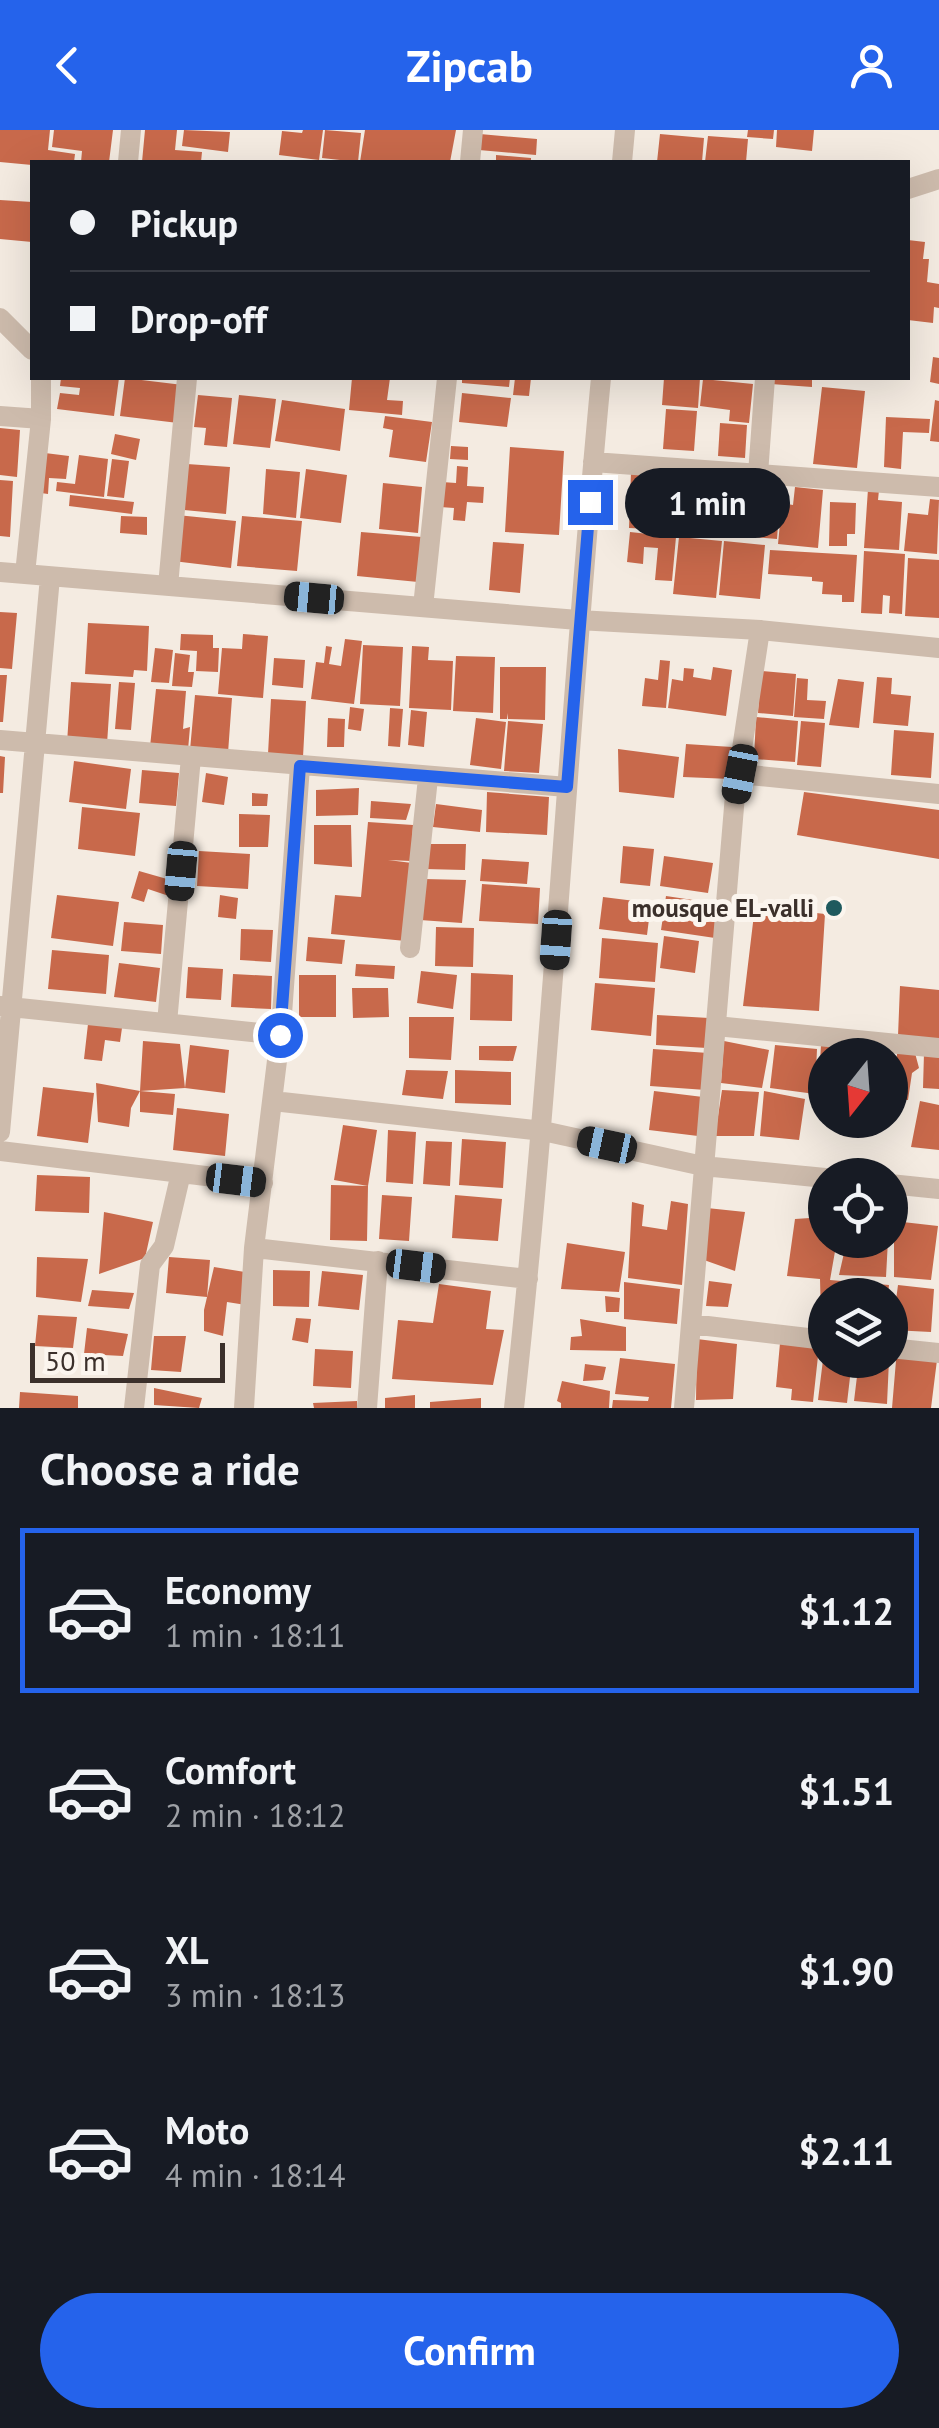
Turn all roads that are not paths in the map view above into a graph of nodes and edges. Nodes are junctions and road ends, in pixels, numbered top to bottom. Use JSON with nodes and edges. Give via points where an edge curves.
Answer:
{"nodes":[{"id":1,"x":131,"y":130,"type":"edge"},
{"id":2,"x":473,"y":130,"type":"edge"},
{"id":3,"x":625,"y":130,"type":"edge"},
{"id":4,"x":128,"y":160,"type":"edge"},
{"id":5,"x":470,"y":160,"type":"edge"},
{"id":6,"x":622,"y":160,"type":"edge"},
{"id":7,"x":939,"y":178,"type":"edge"},
{"id":8,"x":910,"y":188,"type":"edge"},
{"id":9,"x":0,"y":318,"type":"edge"},
{"id":10,"x":30,"y":348,"type":"edge"},
{"id":11,"x":41,"y":380,"type":"edge"},
{"id":12,"x":188,"y":380,"type":"edge"},
{"id":13,"x":447,"y":380,"type":"edge"},
{"id":14,"x":601,"y":380,"type":"edge"},
{"id":15,"x":765,"y":380,"type":"edge"},
{"id":16,"x":0,"y":416,"type":"edge"},
{"id":17,"x":42,"y":419,"type":"junction"},
{"id":18,"x":593,"y":462,"type":"junction"},
{"id":19,"x":758,"y":474,"type":"junction"},
{"id":20,"x":939,"y":487,"type":"edge"},
{"id":21,"x":0,"y":572,"type":"edge"},
{"id":22,"x":26,"y":574,"type":"junction"},
{"id":23,"x":50,"y":576,"type":"junction"},
{"id":24,"x":168,"y":586,"type":"junction"},
{"id":25,"x":423,"y":607,"type":"junction"},
{"id":26,"x":578,"y":620,"type":"junction"},
{"id":27,"x":760,"y":630,"type":"junction"},
{"id":28,"x":939,"y":648,"type":"edge"},
{"id":29,"x":0,"y":740,"type":"edge"},
{"id":30,"x":35,"y":743,"type":"junction"},
{"id":31,"x":191,"y":756,"type":"junction"},
{"id":32,"x":300,"y":766,"type":"junction"},
{"id":33,"x":740,"y":774,"type":"junction"},
{"id":34,"x":428,"y":778,"type":"junction"},
{"id":35,"x":567,"y":787,"type":"junction"},
{"id":36,"x":939,"y":794,"type":"edge"},
{"id":37,"x":410,"y":948,"type":"dead end"},
{"id":38,"x":6,"y":1007,"type":"edge"},
{"id":39,"x":168,"y":1024,"type":"junction"},
{"id":40,"x":716,"y":1026,"type":"junction"},
{"id":41,"x":280,"y":1035,"type":"junction"},
{"id":42,"x":939,"y":1048,"type":"edge"},
{"id":43,"x":273,"y":1101,"type":"junction"},
{"id":44,"x":543,"y":1131,"type":"junction"},
{"id":45,"x":0,"y":1132,"type":"edge"},
{"id":46,"x":0,"y":1151,"type":"edge"},
{"id":47,"x":703,"y":1166,"type":"junction"},
{"id":48,"x":182,"y":1173,"type":"junction"},
{"id":49,"x":808,"y":1176,"type":"edge"},
{"id":50,"x":263,"y":1184,"type":"junction"},
{"id":51,"x":908,"y":1186,"type":"edge"},
{"id":52,"x":939,"y":1189,"type":"edge"},
{"id":53,"x":254,"y":1248,"type":"junction"},
{"id":54,"x":378,"y":1261,"type":"junction"},
{"id":55,"x":528,"y":1279,"type":"junction"},
{"id":56,"x":690,"y":1324,"type":"junction"},
{"id":57,"x":808,"y":1338,"type":"edge"},
{"id":58,"x":908,"y":1350,"type":"edge"},
{"id":59,"x":939,"y":1353,"type":"edge"},
{"id":60,"x":134,"y":1408,"type":"edge"},
{"id":61,"x":244,"y":1408,"type":"edge"},
{"id":62,"x":367,"y":1408,"type":"edge"},
{"id":63,"x":514,"y":1408,"type":"edge"},
{"id":64,"x":684,"y":1408,"type":"edge"}],
"edges":[{"from":1,"to":4,"type":"street"},
{"from":2,"to":5,"type":"street"},
{"from":3,"to":6,"type":"street"},
{"from":7,"to":8,"type":"street"},
{"from":9,"to":10,"type":"street"},
{"from":11,"to":17,"type":"street"},
{"from":12,"to":24,"type":"street"},
{"from":13,"to":25,"type":"street"},
{"from":14,"to":18,"type":"street"},
{"from":15,"to":19,"type":"street"},
{"from":16,"to":17,"type":"street"},
{"from":17,"to":22,"type":"street"},
{"from":18,"to":19,"type":"street"},
{"from":18,"to":26,"type":"street"},
{"from":19,"to":20,"type":"street"},
{"from":21,"to":22,"type":"street"},
{"from":22,"to":23,"type":"street"},
{"from":23,"to":24,"type":"street"},
{"from":23,"to":30,"type":"street"},
{"from":24,"to":25,"type":"street"},
{"from":25,"to":26,"type":"street"},
{"from":26,"to":27,"type":"street"},
{"from":26,"to":35,"type":"street"},
{"from":27,"to":28,"type":"street"},
{"from":27,"to":33,"type":"street"},
{"from":29,"to":30,"type":"street"},
{"from":30,"to":31,"type":"street"},
{"from":30,"to":38,"type":"street"},
{"from":31,"to":32,"type":"street"},
{"from":31,"to":39,"type":"street"},
{"from":32,"to":34,"type":"street"},
{"from":32,"to":41,"type":"street"},
{"from":33,"to":36,"type":"street"},
{"from":33,"to":40,"type":"street"},
{"from":34,"to":35,"type":"street"},
{"from":34,"to":37,"type":"street"},
{"from":35,"to":44,"type":"street"},
{"from":38,"to":39,"type":"street"},
{"from":38,"to":45,"type":"street"},
{"from":39,"to":41,"type":"street"},
{"from":40,"to":42,"type":"street"},
{"from":40,"to":47,"type":"street"},
{"from":41,"to":43,"type":"street"},
{"from":43,"to":44,"type":"street"},
{"from":43,"to":50,"type":"street"},
{"from":44,"to":47,"type":"street"},
{"from":44,"to":55,"type":"street"},
{"from":46,"to":48,"type":"street"},
{"from":47,"to":49,"type":"street"},
{"from":47,"to":56,"type":"street"},
{"from":48,"to":50,"type":"street"},
{"from":48,"to":60,"type":"street","via":[[164,1246],[150,1264]]},
{"from":50,"to":53,"type":"street"},
{"from":51,"to":52,"type":"street"},
{"from":53,"to":54,"type":"street"},
{"from":53,"to":61,"type":"street"},
{"from":54,"to":55,"type":"street"},
{"from":54,"to":62,"type":"street"},
{"from":55,"to":63,"type":"street"},
{"from":56,"to":57,"type":"street"},
{"from":56,"to":64,"type":"street"},
{"from":58,"to":59,"type":"street"}]}
